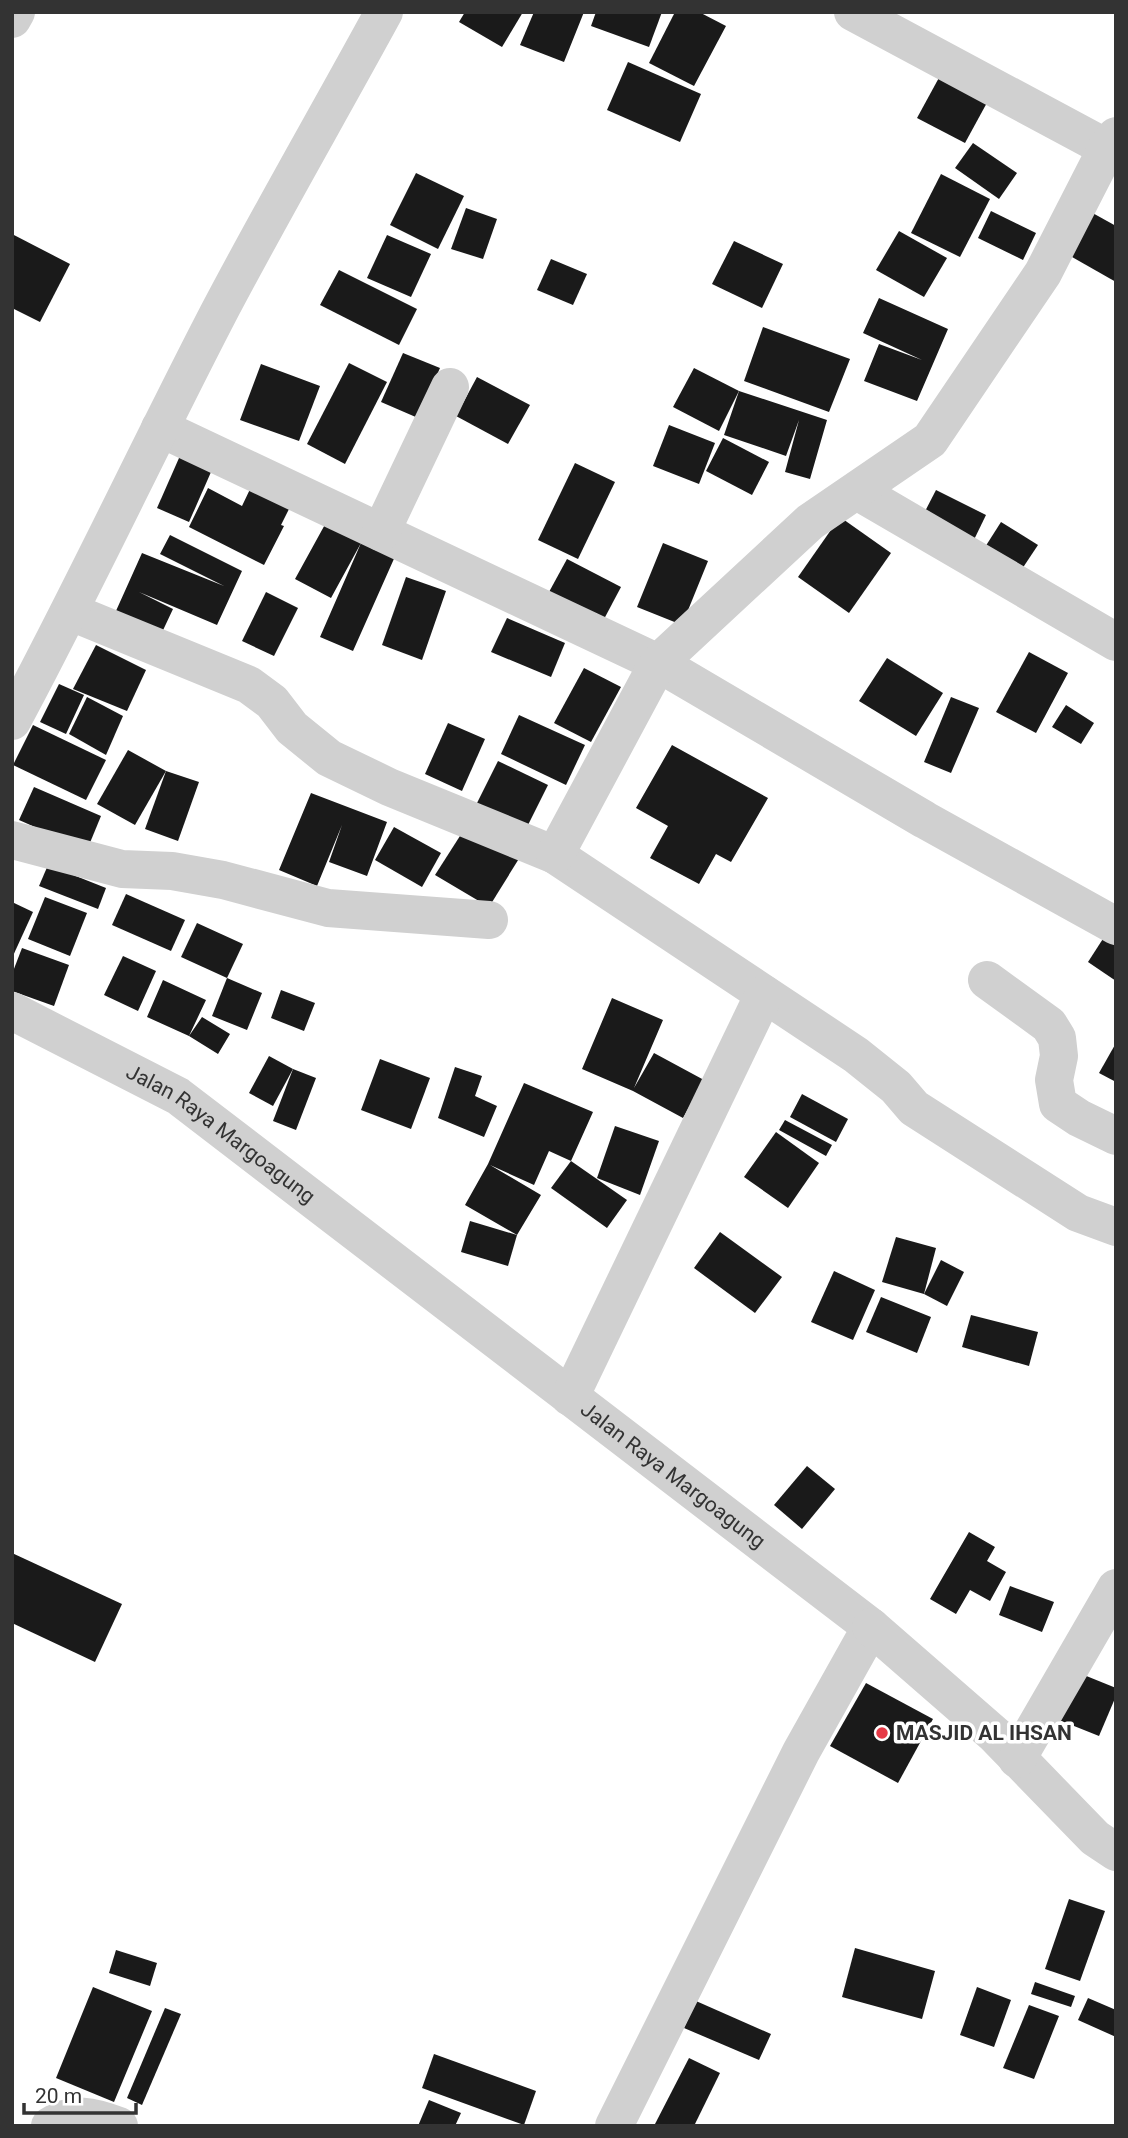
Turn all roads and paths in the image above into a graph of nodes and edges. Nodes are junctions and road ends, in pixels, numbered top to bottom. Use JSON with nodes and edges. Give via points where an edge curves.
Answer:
{"nodes":[{"id":1,"x":16,"y":12,"type":"edge"},
{"id":2,"x":384,"y":12,"type":"edge"},
{"id":3,"x":853,"y":12,"type":"edge"},
{"id":4,"x":12,"y":19,"type":"edge"},
{"id":5,"x":1113,"y":146,"type":"edge"},
{"id":6,"x":450,"y":387,"type":"dead end"},
{"id":7,"x":160,"y":428,"type":"junction"},
{"id":8,"x":857,"y":491,"type":"junction"},
{"id":9,"x":380,"y":532,"type":"junction"},
{"id":10,"x":71,"y":612,"type":"junction"},
{"id":11,"x":1116,"y":642,"type":"edge"},
{"id":12,"x":658,"y":663,"type":"junction"},
{"id":13,"x":12,"y":721,"type":"edge"},
{"id":14,"x":12,"y":841,"type":"edge"},
{"id":15,"x":555,"y":855,"type":"junction"},
{"id":16,"x":489,"y":920,"type":"dead end"},
{"id":17,"x":1116,"y":926,"type":"edge"},
{"id":18,"x":987,"y":980,"type":"dead end"},
{"id":19,"x":764,"y":994,"type":"junction"},
{"id":20,"x":12,"y":1011,"type":"edge"},
{"id":21,"x":1116,"y":1136,"type":"edge"},
{"id":22,"x":1116,"y":1227,"type":"edge"},
{"id":23,"x":570,"y":1397,"type":"junction"},
{"id":24,"x":1116,"y":1588,"type":"edge"},
{"id":25,"x":871,"y":1627,"type":"junction"},
{"id":26,"x":1017,"y":1759,"type":"junction"},
{"id":27,"x":1116,"y":1852,"type":"edge"},
{"id":28,"x":624,"y":2123,"type":"edge"},
{"id":29,"x":50,"y":2126,"type":"edge"},
{"id":30,"x":119,"y":2126,"type":"edge"}],
"edges":[{"from":1,"to":4,"type":"street"},
{"from":2,"to":7,"type":"street"},
{"from":3,"to":5,"type":"street"},
{"from":5,"to":8,"type":"street","via":[[1042,273],[930,440]]},
{"from":6,"to":9,"type":"street"},
{"from":7,"to":9,"type":"street"},
{"from":7,"to":10,"type":"street"},
{"from":8,"to":11,"type":"street"},
{"from":8,"to":12,"type":"street","via":[[810,522]]},
{"from":9,"to":12,"type":"street"},
{"from":10,"to":13,"type":"street"},
{"from":10,"to":15,"type":"street","via":[[249,685],[329,758]]},
{"from":12,"to":15,"type":"street"},
{"from":12,"to":17,"type":"street"},
{"from":14,"to":16,"type":"street","via":[[122,869],[223,880],[328,908]]},
{"from":15,"to":19,"type":"street"},
{"from":18,"to":21,"type":"street","via":[[1049,1025],[1057,1038],[1054,1080],[1058,1104]]},
{"from":19,"to":22,"type":"street","via":[[856,1055],[905,1097],[1078,1213]]},
{"from":19,"to":23,"type":"street"},
{"from":20,"to":23,"type":"street","name":"Jalan Raya Margoagung","via":[[178,1096]]},
{"from":23,"to":25,"type":"street","name":"Jalan Raya Margoagung"},
{"from":24,"to":26,"type":"street"},
{"from":25,"to":26,"type":"street","name":"Jalan Raya Margoagung"},
{"from":25,"to":28,"type":"street","via":[[801,1752]]},
{"from":26,"to":27,"type":"street","name":"Jalan Raya Margoagung","via":[[1095,1838]]},
{"from":29,"to":30,"type":"street","via":[[72,2115],[96,2117]]}]}
